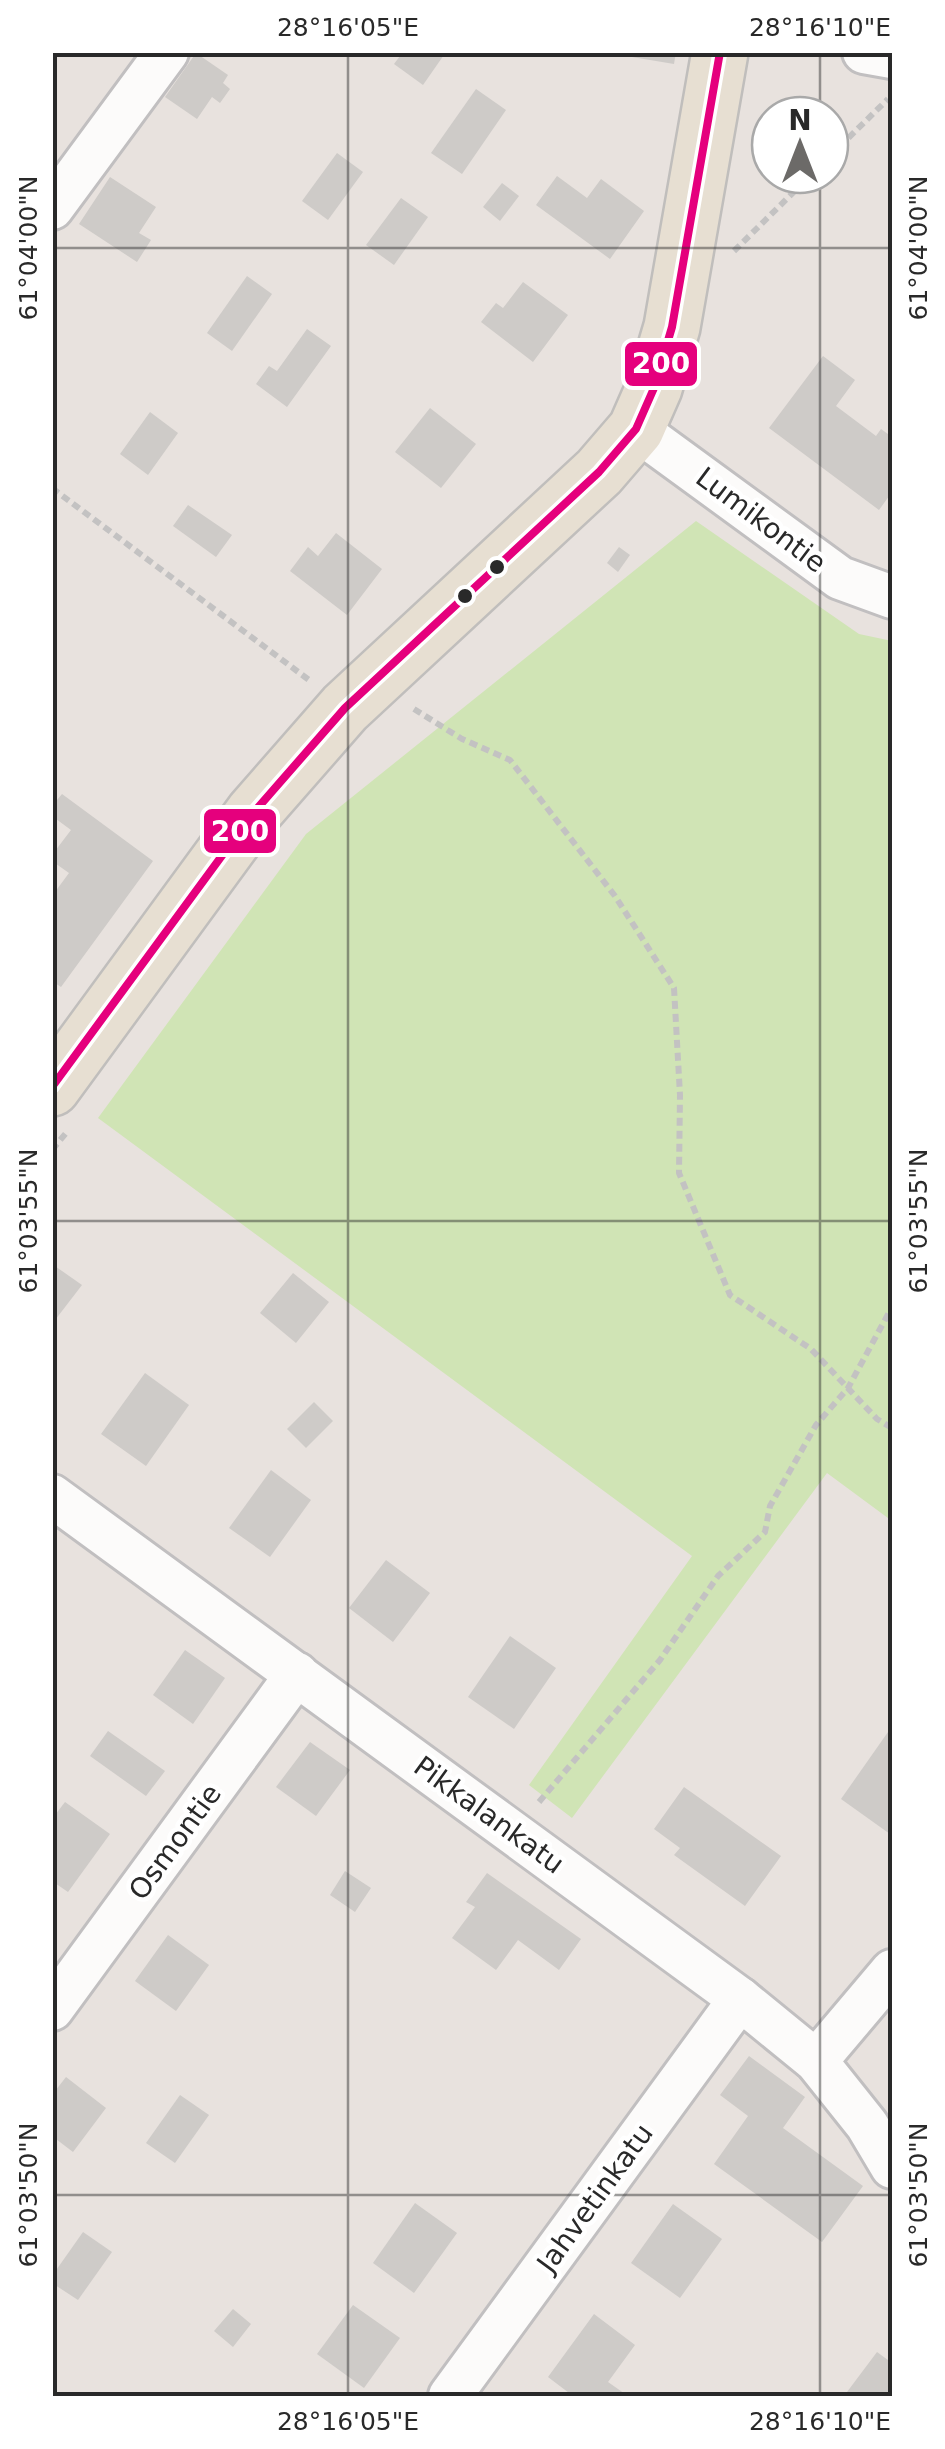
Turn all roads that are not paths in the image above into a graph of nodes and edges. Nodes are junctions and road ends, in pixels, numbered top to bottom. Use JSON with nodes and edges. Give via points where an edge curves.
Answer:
{"nodes":[{"id":1,"x":167,"y":52,"type":"edge"},
{"id":2,"x":720,"y":52,"type":"edge"},
{"id":3,"x":864,"y":52,"type":"edge"},
{"id":4,"x":892,"y":57,"type":"edge"},
{"id":5,"x":52,"y":208,"type":"edge"},
{"id":6,"x":636,"y":429,"type":"junction"},
{"id":7,"x":892,"y":597,"type":"edge"},
{"id":8,"x":52,"y":1088,"type":"edge"},
{"id":9,"x":52,"y":1496,"type":"edge"},
{"id":10,"x":297,"y":1674,"type":"junction"},
{"id":11,"x":892,"y":1971,"type":"edge"},
{"id":12,"x":740,"y":1999,"type":"junction"},
{"id":13,"x":52,"y":2009,"type":"edge"},
{"id":14,"x":816,"y":2061,"type":"junction"},
{"id":15,"x":892,"y":2167,"type":"edge"},
{"id":16,"x":450,"y":2396,"type":"edge"}],
"edges":[{"from":1,"to":5,"type":"street"},
{"from":2,"to":6,"type":"main road","via":[[672,326]]},
{"from":3,"to":4,"type":"street"},
{"from":6,"to":7,"type":"street","name":"Lumikontie","via":[[840,578]]},
{"from":6,"to":8,"type":"main road","via":[[345,708],[254,812]]},
{"from":9,"to":10,"type":"street","name":"Pikkalankatu"},
{"from":10,"to":12,"type":"street","name":"Pikkalankatu"},
{"from":10,"to":13,"type":"street","name":"Osmontie"},
{"from":11,"to":14,"type":"street"},
{"from":12,"to":14,"type":"street","name":"Pikkalankatu"},
{"from":12,"to":16,"type":"street","name":"Jahvetinkatu"},
{"from":14,"to":15,"type":"street","name":"Pikkalankatu"}]}
